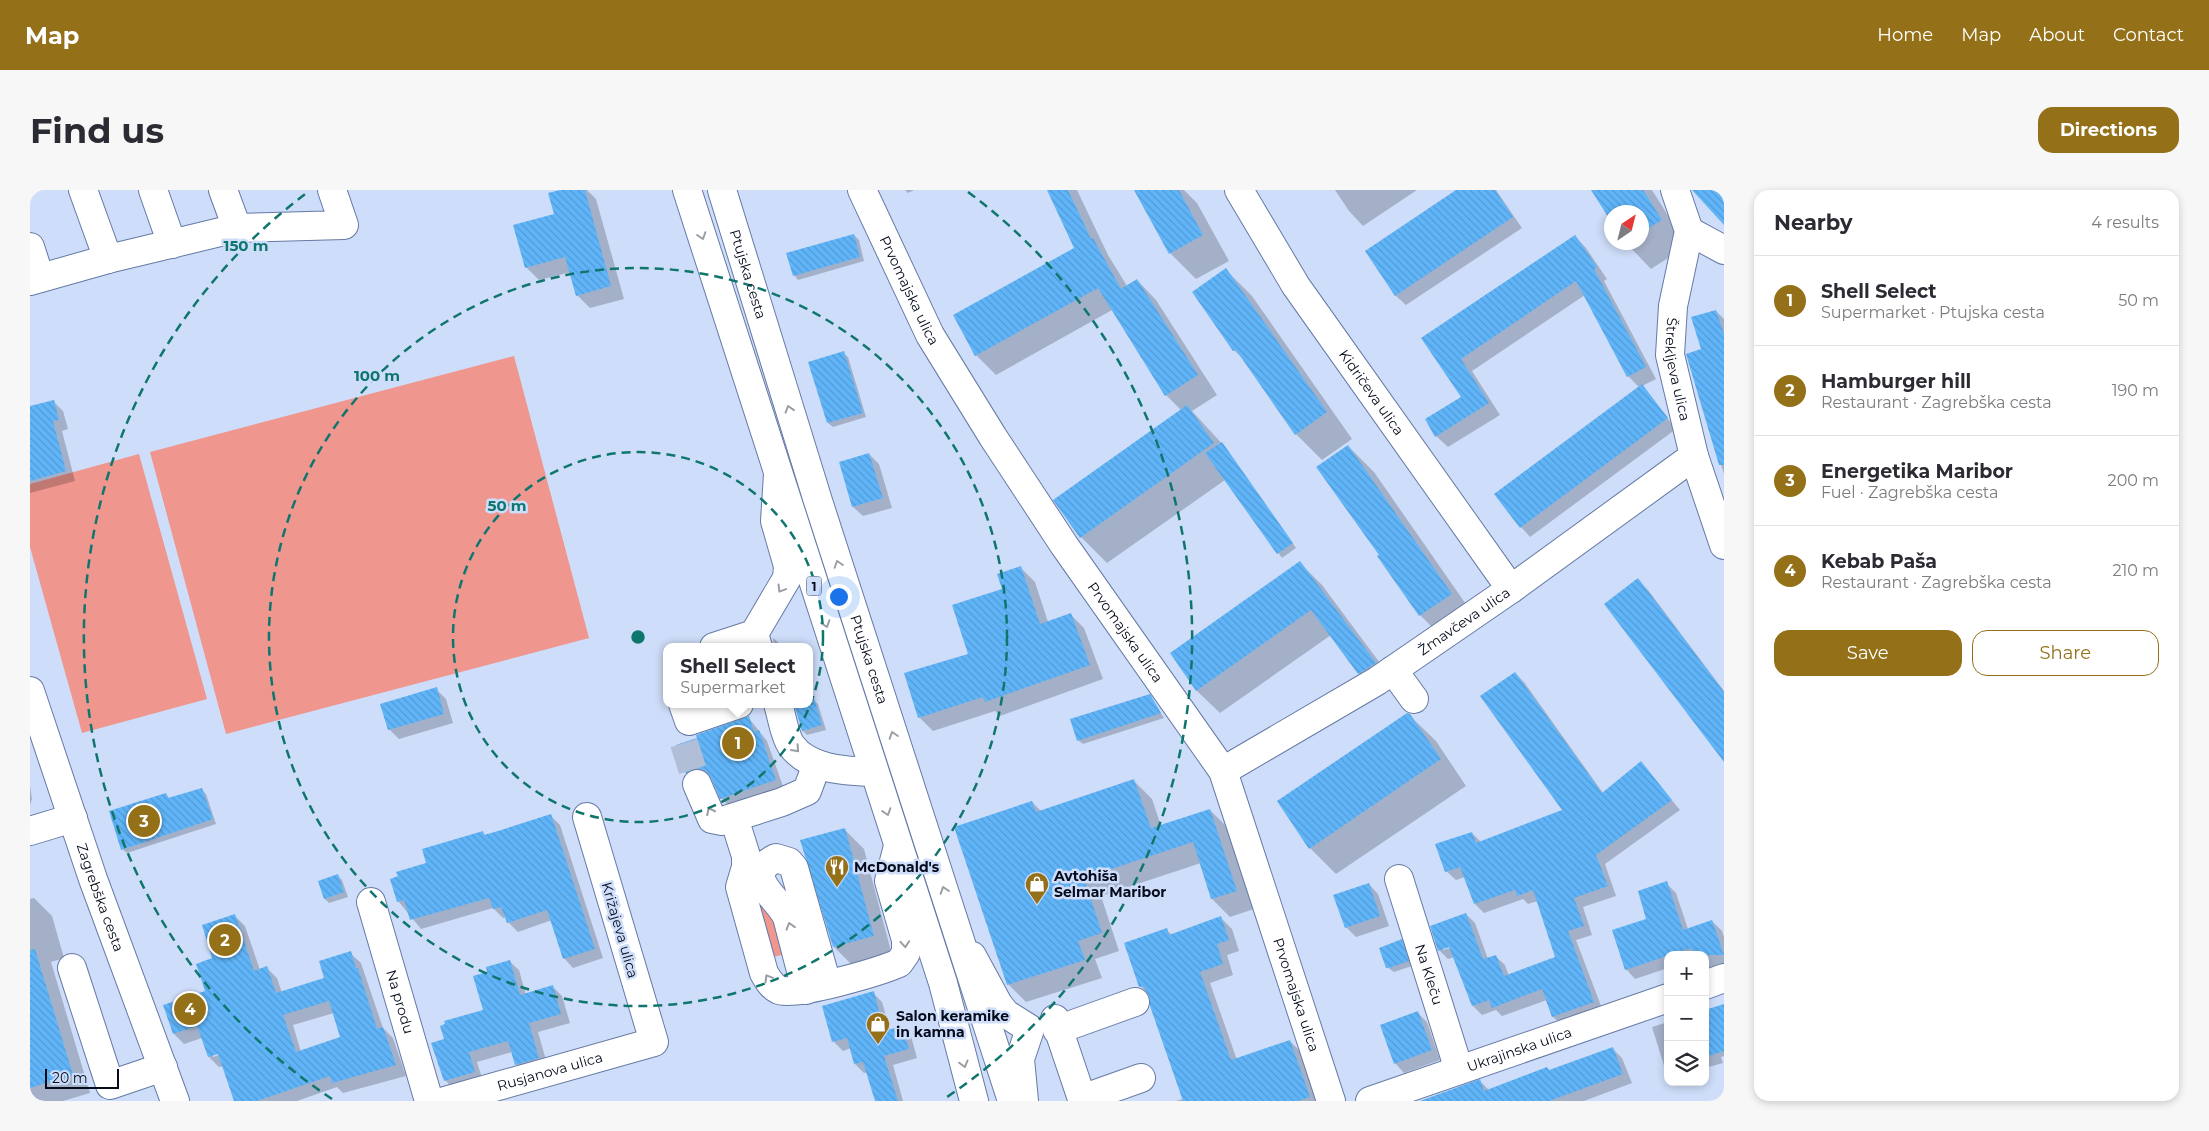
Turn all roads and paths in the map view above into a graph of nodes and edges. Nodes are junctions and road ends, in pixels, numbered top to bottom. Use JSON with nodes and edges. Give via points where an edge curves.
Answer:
{"nodes":[{"id":1,"x":83,"y":190,"type":"edge"},
{"id":2,"x":153,"y":190,"type":"edge"},
{"id":3,"x":224,"y":190,"type":"edge"},
{"id":4,"x":332,"y":190,"type":"edge"},
{"id":5,"x":687,"y":190,"type":"edge"},
{"id":6,"x":722,"y":190,"type":"edge"},
{"id":7,"x":862,"y":190,"type":"edge"},
{"id":8,"x":1240,"y":190,"type":"edge"},
{"id":9,"x":1675,"y":190,"type":"edge"},
{"id":10,"x":237,"y":228,"type":"junction"},
{"id":11,"x":1689,"y":231,"type":"junction"},
{"id":12,"x":172,"y":244,"type":"junction"},
{"id":13,"x":30,"y":248,"type":"edge"},
{"id":14,"x":1724,"y":250,"type":"edge"},
{"id":15,"x":108,"y":259,"type":"junction"},
{"id":16,"x":35,"y":280,"type":"edge"},
{"id":17,"x":1694,"y":456,"type":"junction"},
{"id":18,"x":778,"y":474,"type":"junction"},
{"id":19,"x":1724,"y":545,"type":"edge"},
{"id":20,"x":1511,"y":589,"type":"junction"},
{"id":21,"x":756,"y":641,"type":"edge"},
{"id":22,"x":742,"y":643,"type":"edge"},
{"id":23,"x":1393,"y":670,"type":"junction"},
{"id":24,"x":30,"y":691,"type":"edge"},
{"id":25,"x":1414,"y":699,"type":"dead end"},
{"id":26,"x":728,"y":708,"type":"edge"},
{"id":27,"x":779,"y":708,"type":"edge"},
{"id":28,"x":685,"y":723,"type":"edge"},
{"id":29,"x":817,"y":764,"type":"junction"},
{"id":30,"x":1223,"y":771,"type":"junction"},
{"id":31,"x":874,"y":772,"type":"junction"},
{"id":32,"x":698,"y":784,"type":"tunnel mouth"},
{"id":33,"x":587,"y":817,"type":"dead end"},
{"id":34,"x":73,"y":818,"type":"junction"},
{"id":35,"x":734,"y":818,"type":"junction"},
{"id":36,"x":30,"y":831,"type":"edge"},
{"id":37,"x":898,"y":846,"type":"junction"},
{"id":38,"x":1400,"y":879,"type":"dead end"},
{"id":39,"x":371,"y":902,"type":"dead end"},
{"id":40,"x":954,"y":921,"type":"junction"},
{"id":41,"x":72,"y":968,"type":"dead end"},
{"id":42,"x":1724,"y":978,"type":"edge"},
{"id":43,"x":1709,"y":984,"type":"edge"},
{"id":44,"x":1664,"y":999,"type":"edge"},
{"id":45,"x":1135,"y":1002,"type":"dead end"},
{"id":46,"x":654,"y":1042,"type":"joint"},
{"id":47,"x":163,"y":1068,"type":"junction"},
{"id":48,"x":1459,"y":1070,"type":"junction"},
{"id":49,"x":1141,"y":1078,"type":"dead end"},
{"id":50,"x":175,"y":1101,"type":"edge"},
{"id":51,"x":429,"y":1101,"type":"edge"},
{"id":52,"x":445,"y":1101,"type":"edge"},
{"id":53,"x":974,"y":1101,"type":"edge"},
{"id":54,"x":1012,"y":1101,"type":"edge"},
{"id":55,"x":1024,"y":1101,"type":"edge"},
{"id":56,"x":1331,"y":1101,"type":"edge"},
{"id":57,"x":1370,"y":1101,"type":"edge"}],
"edges":[{"from":1,"to":15,"type":"street"},
{"from":2,"to":12,"type":"street"},
{"from":3,"to":10,"type":"street"},
{"from":4,"to":10,"type":"street","via":[[344,225]]},
{"from":5,"to":18,"type":"street","number":"1","one_way":true},
{"from":40,"to":6,"type":"street","name":"Ptujska cesta","number":"1","one_way":true,"via":[[818,501]]},
{"from":7,"to":30,"type":"street","name":"Prvomajska ulica","via":[[930,335],[993,437],[1069,552]]},
{"from":8,"to":20,"type":"street","name":"Kidričeva ulica","via":[[1296,286]]},
{"from":9,"to":11,"type":"street"},
{"from":10,"to":12,"type":"street"},
{"from":11,"to":14,"type":"street"},
{"from":11,"to":17,"type":"street","name":"Štrekljeva ulica","via":[[1673,306],[1670,355]]},
{"from":12,"to":15,"type":"street"},
{"from":13,"to":16,"type":"street"},
{"from":15,"to":16,"type":"street"},
{"from":17,"to":19,"type":"street","name":"Štrekljeva ulica"},
{"from":17,"to":20,"type":"street","name":"Žmavčeva ulica"},
{"from":18,"to":21,"type":"street","one_way":true,"via":[[775,521],[788,566],[788,578]]},
{"from":18,"to":31,"type":"street","number":"1","one_way":true},
{"from":20,"to":23,"type":"street","name":"Žmavčeva ulica"},
{"from":21,"to":22,"type":"street"},
{"from":23,"to":25,"type":"street"},
{"from":23,"to":30,"type":"street","name":"Žmavčeva ulica"},
{"from":24,"to":34,"type":"street","name":"Zagrebška cesta"},
{"from":26,"to":28,"type":"street"},
{"from":27,"to":29,"type":"street","one_way":true,"via":[[791,744],[807,760]]},
{"from":29,"to":31,"type":"street","via":[[842,771]]},
{"from":29,"to":35,"type":"street","via":[[807,791]]},
{"from":30,"to":56,"type":"street","name":"Prvomajska ulica"},
{"from":31,"to":37,"type":"street","number":"1","one_way":true},
{"from":35,"to":32,"type":"street","one_way":true,"via":[[722,821],[712,818]]},
{"from":33,"to":46,"type":"street","name":"Križajeva ulica"},
{"from":34,"to":36,"type":"street"},
{"from":34,"to":47,"type":"street","name":"Zagrebška cesta"},
{"from":37,"to":35,"type":"street","one_way":true,"via":[[889,881],[906,940],[906,953],[899,963],[817,987],[780,991],[764,973],[740,887],[746,856]]},
{"from":37,"to":53,"type":"street","number":"1","one_way":true,"via":[[943,983]]},
{"from":38,"to":48,"type":"street","name":"Na Kleču"},
{"from":39,"to":51,"type":"street","name":"Na produ"},
{"from":40,"to":54,"type":"street","name":"Ptujska cesta","number":"1"},
{"from":40,"to":55,"type":"street","via":[[998,1004],[1006,1014],[1030,1029],[1020,1059]]},
{"from":41,"to":47,"type":"street","via":[[110,1085]]},
{"from":42,"to":43,"type":"street"},
{"from":44,"to":48,"type":"street","name":"Ukrajinska ulica"},
{"from":45,"to":49,"type":"street","via":[[1056,1024],[1082,1099]]},
{"from":46,"to":52,"type":"street","name":"Rusjanova ulica"},
{"from":47,"to":50,"type":"street","name":"Zagrebška cesta"},
{"from":48,"to":57,"type":"street","name":"Ukrajinska ulica"}]}
